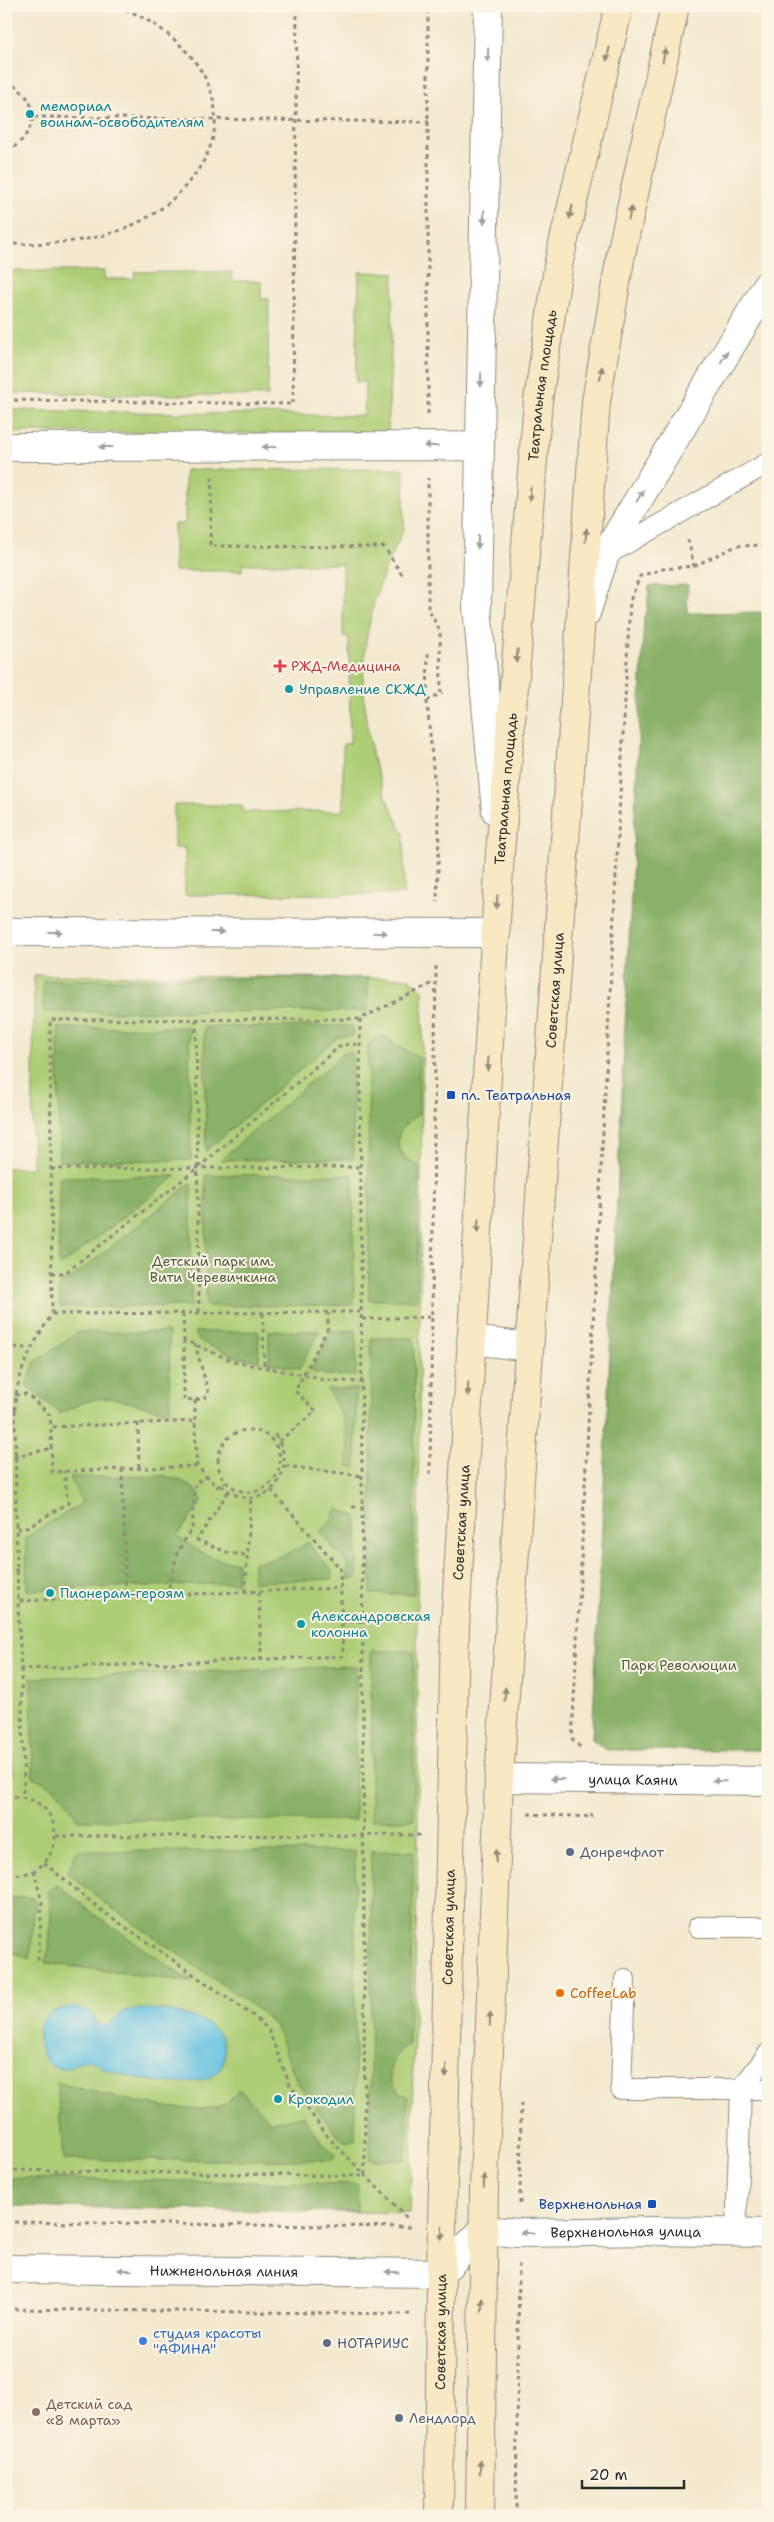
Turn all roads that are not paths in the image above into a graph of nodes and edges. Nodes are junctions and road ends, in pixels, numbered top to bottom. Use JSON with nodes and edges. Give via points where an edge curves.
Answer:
{"nodes":[{"id":1,"x":488,"y":6,"type":"edge"},
{"id":2,"x":619,"y":6,"type":"edge"},
{"id":3,"x":675,"y":6,"type":"edge"},
{"id":4,"x":768,"y":284,"type":"edge"},
{"id":5,"x":480,"y":446,"type":"junction"},
{"id":6,"x":6,"y":447,"type":"edge"},
{"id":7,"x":768,"y":463,"type":"edge"},
{"id":8,"x":605,"y":556,"type":"junction"},
{"id":9,"x":579,"y":636,"type":"junction"},
{"id":10,"x":500,"y":853,"type":"junction"},
{"id":11,"x":6,"y":932,"type":"edge"},
{"id":12,"x":496,"y":933,"type":"junction"},
{"id":13,"x":471,"y":1340,"type":"junction"},
{"id":14,"x":529,"y":1347,"type":"junction"},
{"id":15,"x":499,"y":1778,"type":"junction"},
{"id":16,"x":768,"y":1781,"type":"edge"},
{"id":17,"x":698,"y":1927,"type":"dead end"},
{"id":18,"x":768,"y":1927,"type":"edge"},
{"id":19,"x":624,"y":1979,"type":"dead end"},
{"id":20,"x":768,"y":2054,"type":"edge"},
{"id":21,"x":741,"y":2089,"type":"junction"},
{"id":22,"x":768,"y":2089,"type":"edge"},
{"id":23,"x":483,"y":2230,"type":"junction"},
{"id":24,"x":736,"y":2232,"type":"junction"},
{"id":25,"x":768,"y":2233,"type":"edge"},
{"id":26,"x":6,"y":2268,"type":"edge"},
{"id":27,"x":441,"y":2273,"type":"junction"},
{"id":28,"x":439,"y":2516,"type":"edge"},
{"id":29,"x":480,"y":2516,"type":"edge"}],
"edges":[{"from":1,"to":5,"type":"street","name":"Театральная площадь","one_way":true},
{"from":2,"to":10,"type":"main road","name":"Театральная площадь","one_way":true,"via":[[559,261],[538,401]]},
{"from":9,"to":3,"type":"main road","one_way":true,"via":[[596,402],[621,254]]},
{"from":8,"to":4,"type":"street","one_way":true},
{"from":5,"to":6,"type":"street","one_way":true},
{"from":5,"to":10,"type":"street","name":"Театральная площадь","one_way":true,"via":[[477,606]]},
{"from":7,"to":8,"type":"lane"},
{"from":8,"to":9,"type":"street"},
{"from":9,"to":14,"type":"main road","name":"Советская улица"},
{"from":10,"to":12,"type":"main road","name":"Советская улица","one_way":true},
{"from":11,"to":12,"type":"street","one_way":true},
{"from":12,"to":13,"type":"main road","name":"Советская улица","one_way":true},
{"from":13,"to":14,"type":"street"},
{"from":13,"to":27,"type":"main road","name":"Советская улица","one_way":true,"via":[[455,1627]]},
{"from":15,"to":14,"type":"main road","name":"Советская улица","one_way":true},
{"from":16,"to":15,"type":"street","name":"улица Каяни","one_way":true},
{"from":23,"to":15,"type":"main road","name":"Советская улица","one_way":true},
{"from":17,"to":18,"type":"lane"},
{"from":19,"to":21,"type":"lane","via":[[622,2090]]},
{"from":20,"to":21,"type":"lane"},
{"from":21,"to":22,"type":"lane"},
{"from":21,"to":24,"type":"lane"},
{"from":24,"to":23,"type":"street","name":"Верхненольная улица","one_way":true,"via":[[519,2233]]},
{"from":23,"to":27,"type":"street"},
{"from":29,"to":23,"type":"main road","name":"Советская улица","one_way":true},
{"from":24,"to":25,"type":"street","name":"Верхненольная улица"},
{"from":27,"to":26,"type":"street","name":"Нижненольная линия","one_way":true},
{"from":27,"to":28,"type":"main road","name":"Советская улица"}]}
